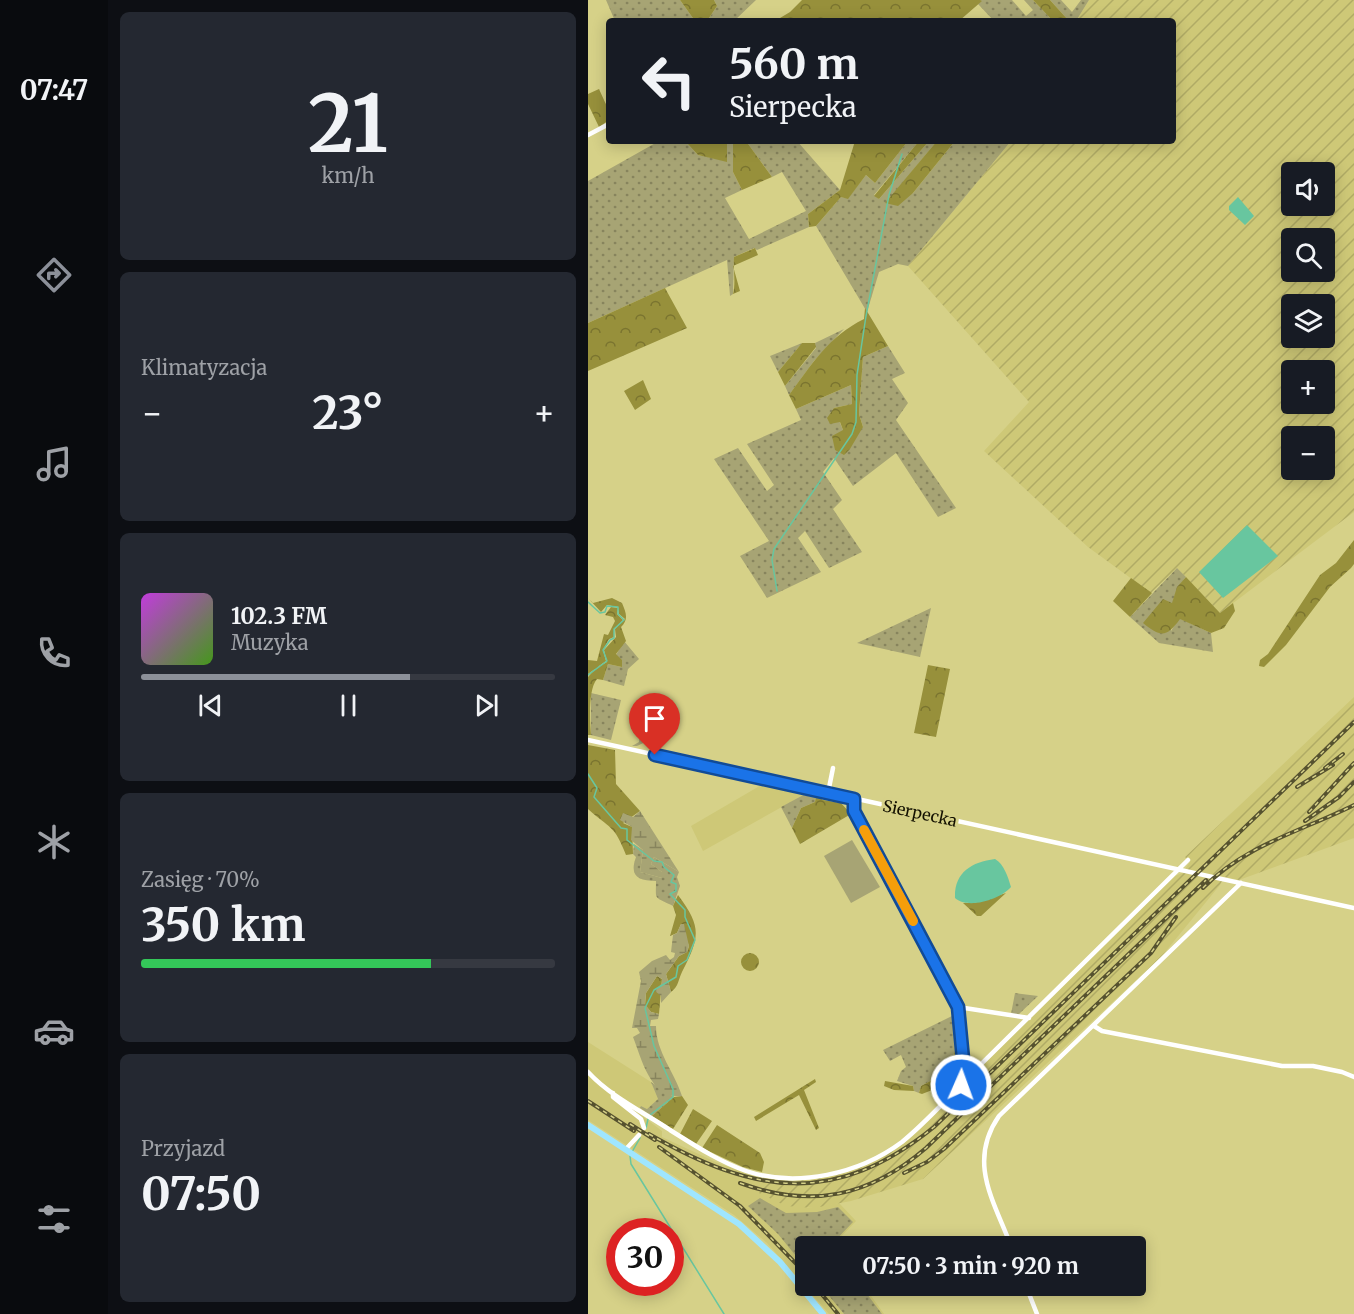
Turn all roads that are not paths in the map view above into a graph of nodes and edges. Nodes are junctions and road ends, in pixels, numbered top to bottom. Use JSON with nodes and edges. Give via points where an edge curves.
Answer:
{"nodes":[{"id":1,"x":606,"y":126,"type":"edge"},
{"id":2,"x":588,"y":135,"type":"edge"},
{"id":3,"x":588,"y":740,"type":"edge"},
{"id":4,"x":833,"y":768,"type":"dead end"},
{"id":5,"x":828,"y":793,"type":"junction"},
{"id":6,"x":854,"y":799,"type":"junction"},
{"id":7,"x":1188,"y":860,"type":"dead end"},
{"id":8,"x":1180,"y":870,"type":"junction"},
{"id":9,"x":1241,"y":883,"type":"junction"},
{"id":10,"x":1354,"y":908,"type":"edge"},
{"id":11,"x":958,"y":1007,"type":"junction"},
{"id":12,"x":1029,"y":1018,"type":"junction"},
{"id":13,"x":1094,"y":1026,"type":"junction"},
{"id":14,"x":588,"y":1072,"type":"edge"},
{"id":15,"x":1354,"y":1077,"type":"edge"},
{"id":16,"x":965,"y":1080,"type":"junction"},
{"id":17,"x":613,"y":1093,"type":"junction"},
{"id":18,"x":588,"y":1125,"type":"edge"},
{"id":19,"x":644,"y":1128,"type":"dead end"},
{"id":20,"x":639,"y":1135,"type":"dead end"},
{"id":21,"x":627,"y":1150,"type":"junction"},
{"id":22,"x":1007,"y":1236,"type":"edge"},
{"id":23,"x":1030,"y":1296,"type":"edge"},
{"id":24,"x":823,"y":1314,"type":"edge"},
{"id":25,"x":1037,"y":1314,"type":"edge"}],
"edges":[{"from":1,"to":2,"type":"street"},
{"from":3,"to":5,"type":"street","name":"Sierpecka"},
{"from":4,"to":5,"type":"street"},
{"from":5,"to":6,"type":"street","name":"Sierpecka"},
{"from":6,"to":8,"type":"street","name":"Sierpecka"},
{"from":6,"to":11,"type":"street","via":[[854,811]]},
{"from":7,"to":8,"type":"street"},
{"from":8,"to":9,"type":"street","name":"Sierpecka"},
{"from":8,"to":12,"type":"street"},
{"from":9,"to":10,"type":"street","name":"Sierpecka"},
{"from":9,"to":13,"type":"street"},
{"from":11,"to":12,"type":"street"},
{"from":11,"to":16,"type":"street"},
{"from":12,"to":16,"type":"street"},
{"from":13,"to":15,"type":"street","via":[[1102,1031],[1282,1066],[1313,1066]]},
{"from":13,"to":22,"type":"street","via":[[999,1116],[986,1138],[984,1175]]},
{"from":14,"to":17,"type":"street"},
{"from":16,"to":17,"type":"street","via":[[910,1135],[887,1152],[854,1167],[817,1176],[778,1177],[747,1171],[709,1154]]},
{"from":17,"to":19,"type":"street","via":[[613,1098],[641,1119]]},
{"from":18,"to":21,"type":"main road"},
{"from":20,"to":21,"type":"street"},
{"from":21,"to":24,"type":"main road","via":[[739,1224],[780,1262]]},
{"from":23,"to":25,"type":"street"}]}
